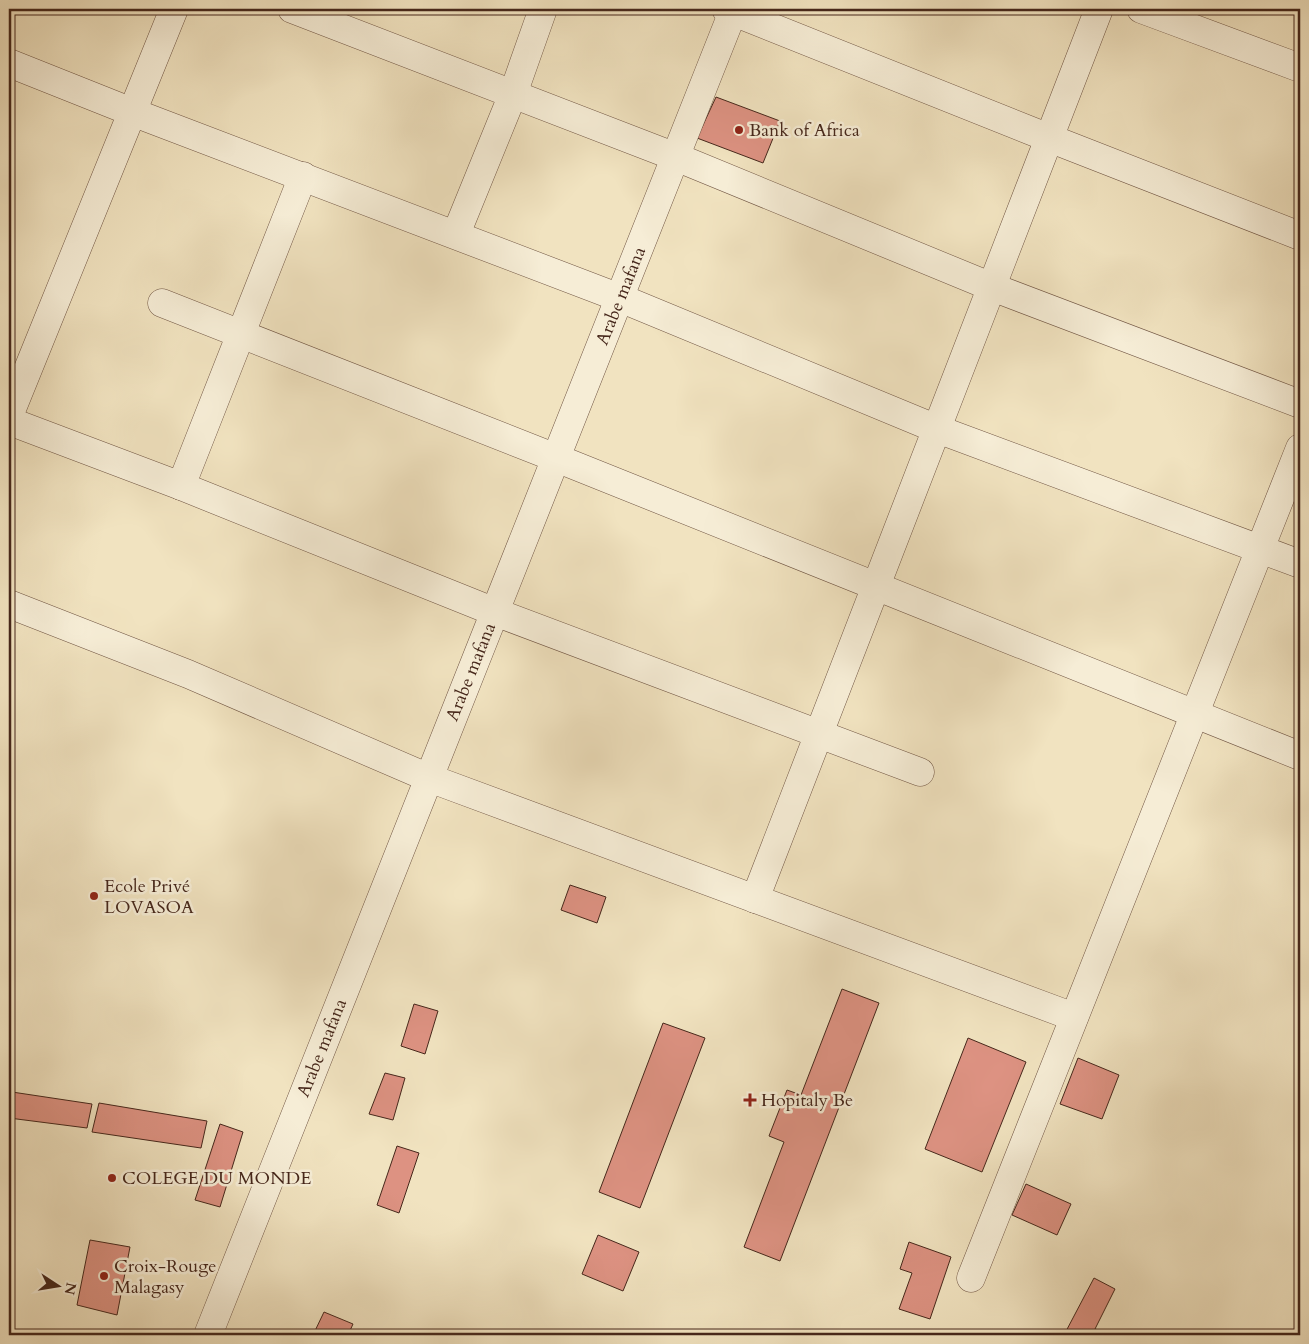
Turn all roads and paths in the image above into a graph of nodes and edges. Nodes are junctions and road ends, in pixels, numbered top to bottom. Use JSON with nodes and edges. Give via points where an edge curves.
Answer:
{"nodes":[{"id":1,"x":174,"y":9,"type":"edge"},
{"id":2,"x":292,"y":9,"type":"edge"},
{"id":3,"x":543,"y":9,"type":"edge"},
{"id":4,"x":1099,"y":9,"type":"edge"},
{"id":5,"x":1141,"y":9,"type":"edge"},
{"id":6,"x":731,"y":10,"type":"edge"},
{"id":7,"x":9,"y":63,"type":"edge"},
{"id":8,"x":1300,"y":68,"type":"edge"},
{"id":9,"x":513,"y":94,"type":"junction"},
{"id":10,"x":132,"y":112,"type":"junction"},
{"id":11,"x":1049,"y":138,"type":"junction"},
{"id":12,"x":676,"y":157,"type":"junction"},
{"id":13,"x":303,"y":176,"type":"junction"},
{"id":14,"x":456,"y":234,"type":"junction"},
{"id":15,"x":1300,"y":236,"type":"edge"},
{"id":16,"x":992,"y":286,"type":"junction"},
{"id":17,"x":620,"y":298,"type":"junction"},
{"id":18,"x":162,"y":303,"type":"dead end"},
{"id":19,"x":241,"y":334,"type":"junction"},
{"id":20,"x":1300,"y":404,"type":"edge"},
{"id":21,"x":9,"y":416,"type":"edge"},
{"id":22,"x":9,"y":421,"type":"edge"},
{"id":23,"x":937,"y":428,"type":"junction"},
{"id":24,"x":1300,"y":448,"type":"edge"},
{"id":25,"x":556,"y":458,"type":"junction"},
{"id":26,"x":181,"y":486,"type":"junction"},
{"id":27,"x":1260,"y":549,"type":"junction"},
{"id":28,"x":1300,"y":564,"type":"edge"},
{"id":29,"x":876,"y":586,"type":"junction"},
{"id":30,"x":9,"y":604,"type":"edge"},
{"id":31,"x":495,"y":612,"type":"junction"},
{"id":32,"x":1195,"y":713,"type":"junction"},
{"id":33,"x":819,"y":734,"type":"junction"},
{"id":34,"x":1300,"y":756,"type":"edge"},
{"id":35,"x":920,"y":772,"type":"dead end"},
{"id":36,"x":429,"y":778,"type":"junction"},
{"id":37,"x":755,"y":899,"type":"junction"},
{"id":38,"x":1074,"y":1017,"type":"junction"},
{"id":39,"x":971,"y":1278,"type":"dead end"},
{"id":40,"x":208,"y":1335,"type":"edge"}],
"edges":[{"from":1,"to":10,"type":"street"},
{"from":2,"to":9,"type":"street"},
{"from":3,"to":9,"type":"street"},
{"from":4,"to":11,"type":"street"},
{"from":5,"to":8,"type":"street"},
{"from":6,"to":11,"type":"street"},
{"from":6,"to":12,"type":"street","name":"Arabe mafana"},
{"from":7,"to":10,"type":"street"},
{"from":9,"to":12,"type":"street"},
{"from":9,"to":14,"type":"street"},
{"from":10,"to":13,"type":"street"},
{"from":10,"to":21,"type":"street"},
{"from":11,"to":15,"type":"street"},
{"from":11,"to":16,"type":"street"},
{"from":12,"to":16,"type":"street"},
{"from":12,"to":17,"type":"street","name":"Arabe mafana"},
{"from":13,"to":14,"type":"street"},
{"from":13,"to":19,"type":"street"},
{"from":14,"to":17,"type":"street"},
{"from":16,"to":20,"type":"street"},
{"from":16,"to":23,"type":"street"},
{"from":17,"to":23,"type":"street"},
{"from":17,"to":25,"type":"street","name":"Arabe mafana"},
{"from":18,"to":19,"type":"street"},
{"from":19,"to":25,"type":"street"},
{"from":19,"to":26,"type":"street"},
{"from":22,"to":26,"type":"street"},
{"from":23,"to":27,"type":"street"},
{"from":23,"to":29,"type":"street"},
{"from":24,"to":27,"type":"street"},
{"from":25,"to":29,"type":"street"},
{"from":25,"to":31,"type":"street","name":"Arabe mafana"},
{"from":26,"to":31,"type":"street"},
{"from":27,"to":28,"type":"street"},
{"from":27,"to":32,"type":"street"},
{"from":29,"to":32,"type":"street"},
{"from":29,"to":33,"type":"street"},
{"from":30,"to":36,"type":"street","via":[[188,674]]},
{"from":31,"to":33,"type":"street"},
{"from":31,"to":36,"type":"street","name":"Arabe mafana"},
{"from":32,"to":34,"type":"street"},
{"from":32,"to":38,"type":"street"},
{"from":33,"to":35,"type":"street"},
{"from":33,"to":37,"type":"street"},
{"from":36,"to":37,"type":"street"},
{"from":36,"to":40,"type":"street","name":"Arabe mafana"},
{"from":37,"to":38,"type":"street"},
{"from":38,"to":39,"type":"street"}]}
